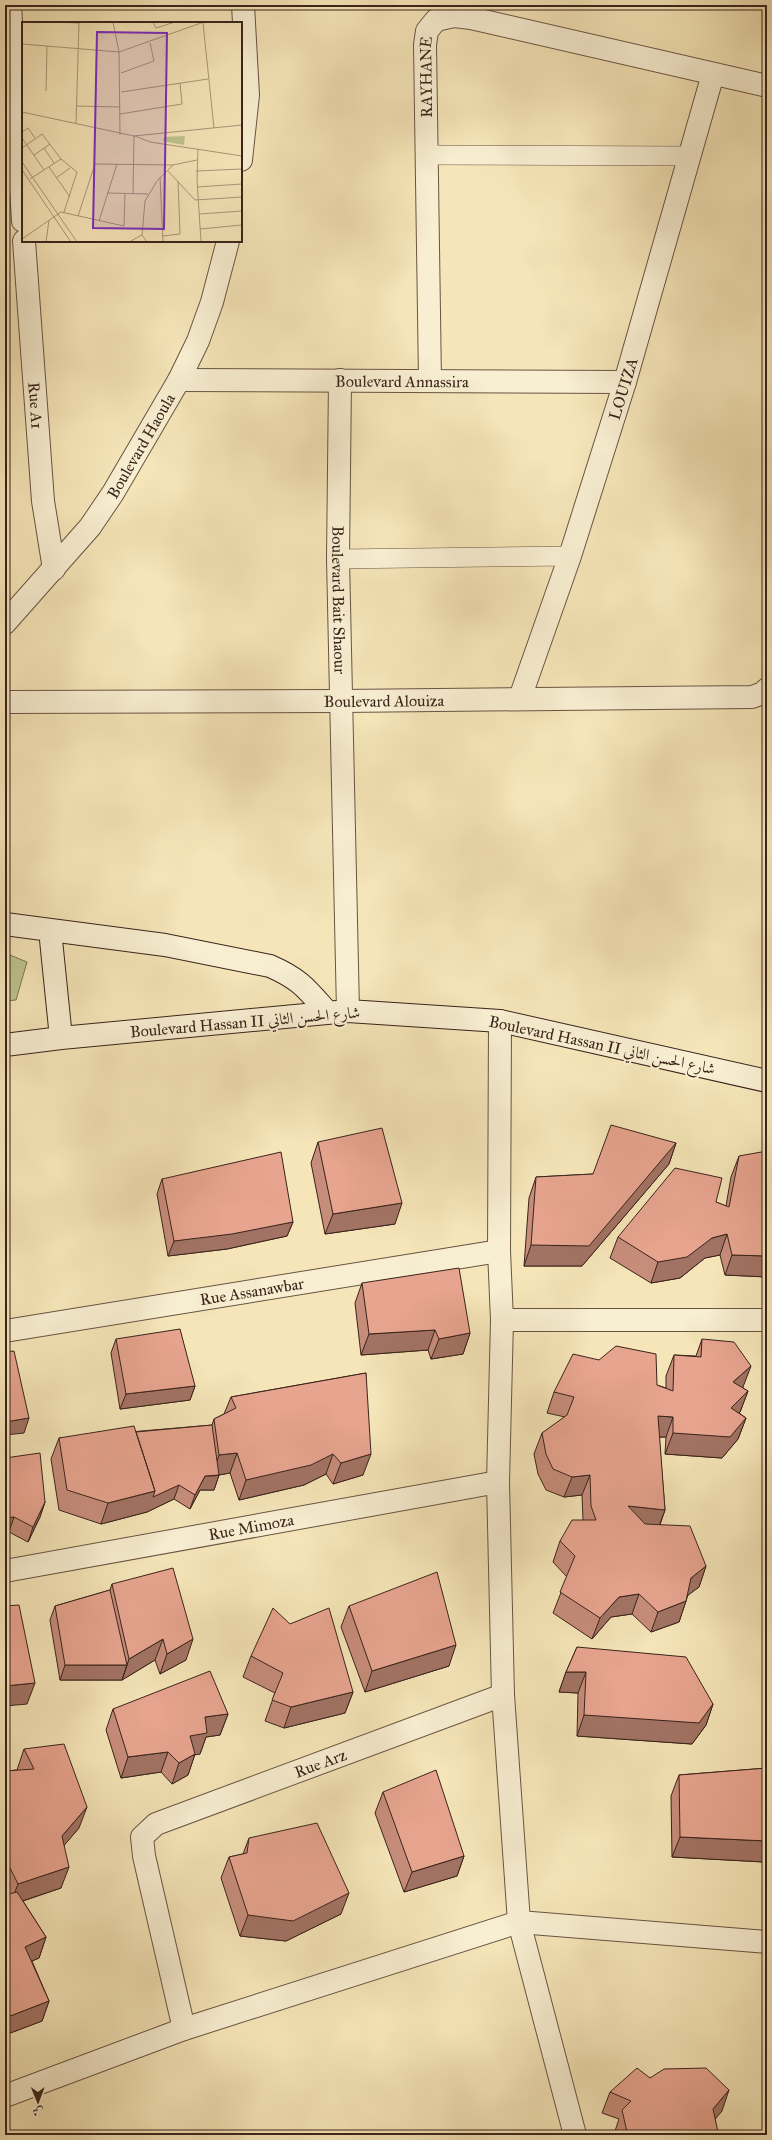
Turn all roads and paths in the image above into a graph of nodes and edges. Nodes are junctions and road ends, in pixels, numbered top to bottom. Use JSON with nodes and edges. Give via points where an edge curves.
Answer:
{"nodes":[{"id":1,"x":10,"y":5,"type":"edge"},
{"id":2,"x":243,"y":5,"type":"edge"},
{"id":3,"x":713,"y":74,"type":"junction"},
{"id":4,"x":767,"y":86,"type":"edge"},
{"id":5,"x":242,"y":151,"type":"edge"},
{"id":6,"x":426,"y":155,"type":"junction"},
{"id":7,"x":689,"y":156,"type":"junction"},
{"id":8,"x":22,"y":204,"type":"edge"},
{"id":9,"x":24,"y":242,"type":"edge"},
{"id":10,"x":228,"y":242,"type":"edge"},
{"id":11,"x":179,"y":380,"type":"junction"},
{"id":12,"x":340,"y":380,"type":"junction"},
{"id":13,"x":430,"y":381,"type":"junction"},
{"id":14,"x":625,"y":382,"type":"junction"},
{"id":15,"x":570,"y":556,"type":"junction"},
{"id":16,"x":338,"y":559,"type":"junction"},
{"id":17,"x":54,"y":569,"type":"junction"},
{"id":18,"x":5,"y":623,"type":"edge"},
{"id":19,"x":765,"y":691,"type":"edge"},
{"id":20,"x":520,"y":698,"type":"junction"},
{"id":21,"x":341,"y":701,"type":"junction"},
{"id":22,"x":5,"y":702,"type":"edge"},
{"id":23,"x":5,"y":924,"type":"edge"},
{"id":24,"x":50,"y":930,"type":"junction"},
{"id":25,"x":338,"y":1012,"type":"junction"},
{"id":26,"x":500,"y":1022,"type":"junction"},
{"id":27,"x":62,"y":1038,"type":"junction"},
{"id":28,"x":5,"y":1045,"type":"edge"},
{"id":29,"x":767,"y":1081,"type":"edge"},
{"id":30,"x":499,"y":1251,"type":"junction"},
{"id":31,"x":502,"y":1320,"type":"junction"},
{"id":32,"x":767,"y":1320,"type":"edge"},
{"id":33,"x":5,"y":1331,"type":"edge"},
{"id":34,"x":498,"y":1482,"type":"junction"},
{"id":35,"x":5,"y":1572,"type":"edge"},
{"id":36,"x":503,"y":1695,"type":"junction"},
{"id":37,"x":519,"y":1922,"type":"junction"},
{"id":38,"x":767,"y":1942,"type":"edge"},
{"id":39,"x":184,"y":2029,"type":"junction"},
{"id":40,"x":5,"y":2096,"type":"edge"},
{"id":41,"x":575,"y":2135,"type":"edge"}],
"edges":[{"from":1,"to":8,"type":"street"},
{"from":2,"to":5,"type":"street","via":[[248,95]]},
{"from":3,"to":4,"type":"street","name":"RAYHANE"},
{"from":3,"to":6,"type":"street","name":"RAYHANE","via":[[471,18],[454,16],[436,20],[427,31],[425,45]]},
{"from":3,"to":7,"type":"street","name":"LOUIZA"},
{"from":6,"to":7,"type":"lane"},
{"from":6,"to":13,"type":"street","name":"RAYHANE"},
{"from":7,"to":14,"type":"street","name":"LOUIZA"},
{"from":9,"to":17,"type":"street","name":"Rue A1","via":[[43,501]]},
{"from":10,"to":11,"type":"street","name":"Boulevard Haoula","via":[[210,308],[198,341]]},
{"from":11,"to":12,"type":"street","name":"Boulevard Annassira"},
{"from":11,"to":17,"type":"street","name":"Boulevard Haoula","via":[[90,527]]},
{"from":12,"to":13,"type":"street","name":"Boulevard Annassira"},
{"from":12,"to":16,"type":"street","name":"Boulevard Bait Shaour"},
{"from":13,"to":14,"type":"street","name":"Boulevard Annassira"},
{"from":14,"to":15,"type":"street","name":"LOUIZA"},
{"from":15,"to":16,"type":"lane"},
{"from":15,"to":20,"type":"street","name":"LOUIZA"},
{"from":16,"to":21,"type":"street","name":"Boulevard Bait Shaour"},
{"from":17,"to":18,"type":"street","name":"Boulevard Haoula"},
{"from":19,"to":20,"type":"street","name":"Boulevard Alouiza","via":[[752,697]]},
{"from":20,"to":21,"type":"street","name":"Boulevard Alouiza"},
{"from":21,"to":22,"type":"street","name":"Boulevard Alouiza"},
{"from":21,"to":25,"type":"street","name":"Boulevard Bait Shaour"},
{"from":23,"to":24,"type":"street"},
{"from":24,"to":25,"type":"street","via":[[165,945],[270,966],[287,973]]},
{"from":24,"to":27,"type":"street"},
{"from":25,"to":26,"type":"street","name":"Boulevard Hassan II شارع الحسن الثاني"},
{"from":25,"to":27,"type":"street","name":"Boulevard Hassan II شارع الحسن الثاني"},
{"from":26,"to":29,"type":"street","name":"Boulevard Hassan II شارع الحسن الثاني"},
{"from":26,"to":30,"type":"street"},
{"from":27,"to":28,"type":"street","name":"Boulevard Hassan II شارع الحسن الثاني"},
{"from":30,"to":31,"type":"street"},
{"from":30,"to":33,"type":"street","name":"Rue Assanawbar"},
{"from":31,"to":32,"type":"street"},
{"from":31,"to":34,"type":"street"},
{"from":34,"to":35,"type":"street","name":"Rue Mimoza"},
{"from":34,"to":36,"type":"street"},
{"from":36,"to":37,"type":"street"},
{"from":36,"to":39,"type":"street","name":"Rue Arz","via":[[156,1824],[142,1837],[144,1856]]},
{"from":37,"to":38,"type":"street"},
{"from":37,"to":39,"type":"street"},
{"from":37,"to":41,"type":"street"},
{"from":39,"to":40,"type":"street"}]}
